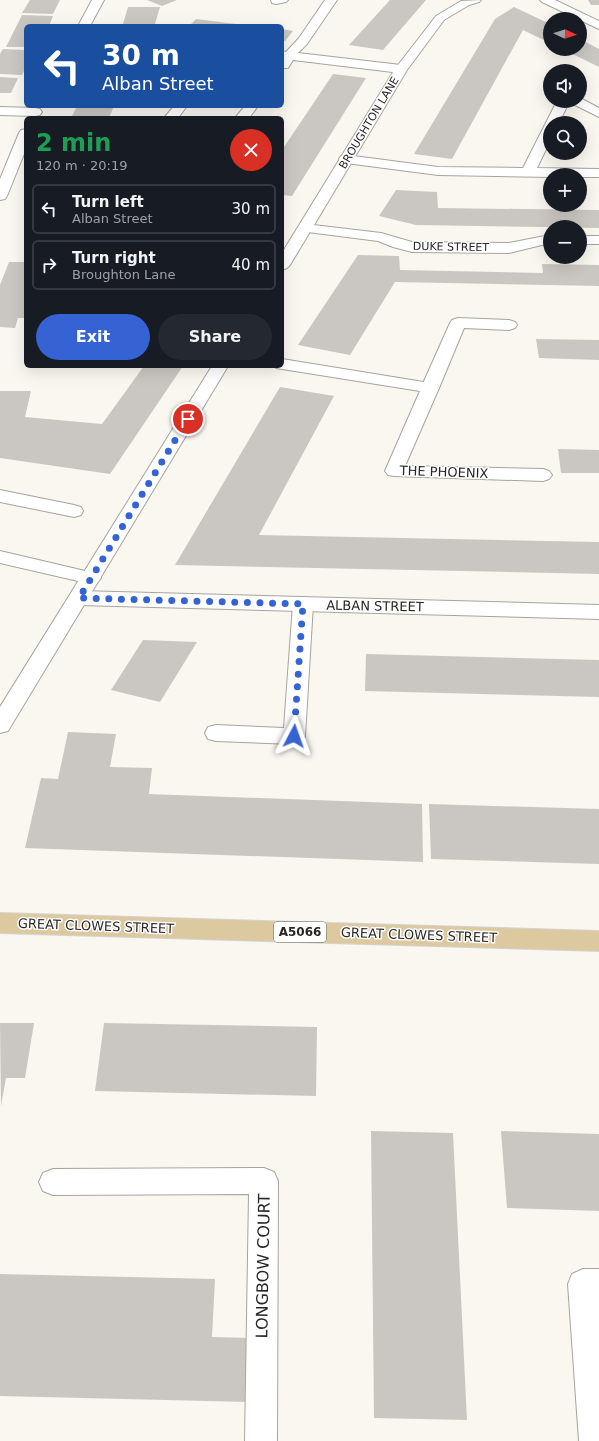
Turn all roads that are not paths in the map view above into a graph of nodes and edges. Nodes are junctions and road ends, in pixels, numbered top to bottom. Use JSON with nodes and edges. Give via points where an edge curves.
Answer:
{"nodes":[{"id":1,"x":98,"y":0,"type":"edge"},
{"id":2,"x":331,"y":0,"type":"edge"},
{"id":3,"x":475,"y":0,"type":"edge"},
{"id":4,"x":546,"y":0,"type":"edge"},
{"id":5,"x":85,"y":24,"type":"edge"},
{"id":6,"x":599,"y":25,"type":"edge"},
{"id":7,"x":286,"y":56,"type":"edge"},
{"id":8,"x":401,"y":69,"type":"junction"},
{"id":9,"x":587,"y":107,"type":"edge"},
{"id":10,"x":179,"y":108,"type":"edge"},
{"id":11,"x":250,"y":108,"type":"edge"},
{"id":12,"x":0,"y":111,"type":"edge"},
{"id":13,"x":35,"y":112,"type":"edge"},
{"id":14,"x":599,"y":113,"type":"edge"},
{"id":15,"x":173,"y":116,"type":"edge"},
{"id":16,"x":244,"y":116,"type":"edge"},
{"id":17,"x":543,"y":141,"type":"edge"},
{"id":18,"x":23,"y":148,"type":"edge"},
{"id":19,"x":346,"y":159,"type":"junction"},
{"id":20,"x":528,"y":172,"type":"junction"},
{"id":21,"x":599,"y":173,"type":"edge"},
{"id":22,"x":0,"y":196,"type":"edge"},
{"id":23,"x":305,"y":228,"type":"junction"},
{"id":24,"x":587,"y":240,"type":"edge"},
{"id":25,"x":599,"y":240,"type":"edge"},
{"id":26,"x":543,"y":241,"type":"edge"},
{"id":27,"x":284,"y":262,"type":"edge"},
{"id":28,"x":509,"y":324,"type":"dead end"},
{"id":29,"x":284,"y":364,"type":"edge"},
{"id":30,"x":219,"y":368,"type":"edge"},
{"id":31,"x":430,"y":388,"type":"junction"},
{"id":32,"x":543,"y":475,"type":"dead end"},
{"id":33,"x":0,"y":496,"type":"edge"},
{"id":34,"x":74,"y":510,"type":"dead end"},
{"id":35,"x":0,"y":557,"type":"edge"},
{"id":36,"x":92,"y":578,"type":"junction"},
{"id":37,"x":79,"y":598,"type":"junction"},
{"id":38,"x":303,"y":604,"type":"junction"},
{"id":39,"x":599,"y":612,"type":"edge"},
{"id":40,"x":0,"y":725,"type":"edge"},
{"id":41,"x":216,"y":733,"type":"dead end"},
{"id":42,"x":0,"y":923,"type":"edge"},
{"id":43,"x":599,"y":941,"type":"edge"},
{"id":44,"x":53,"y":1182,"type":"dead end"},
{"id":45,"x":599,"y":1284,"type":"edge"},
{"id":46,"x":262,"y":1441,"type":"edge"},
{"id":47,"x":595,"y":1441,"type":"edge"}],
"edges":[{"from":1,"to":5,"type":"street"},
{"from":2,"to":7,"type":"street","via":[[303,41]]},
{"from":3,"to":8,"type":"street","name":"BROUGHTON LANE","via":[[440,18]]},
{"from":4,"to":6,"type":"street"},
{"from":7,"to":8,"type":"street"},
{"from":8,"to":19,"type":"street","name":"BROUGHTON LANE"},
{"from":9,"to":14,"type":"street"},
{"from":10,"to":15,"type":"street"},
{"from":11,"to":16,"type":"street"},
{"from":12,"to":13,"type":"street"},
{"from":17,"to":20,"type":"street"},
{"from":18,"to":22,"type":"street"},
{"from":19,"to":20,"type":"street","via":[[438,171]]},
{"from":19,"to":23,"type":"street","name":"BROUGHTON LANE"},
{"from":20,"to":21,"type":"street"},
{"from":23,"to":26,"type":"street","name":"DUKE STREET","via":[[381,237],[412,247],[509,248]]},
{"from":23,"to":27,"type":"street","name":"BROUGHTON LANE"},
{"from":24,"to":25,"type":"street"},
{"from":28,"to":31,"type":"street","via":[[458,323]]},
{"from":29,"to":31,"type":"street"},
{"from":30,"to":36,"type":"street"},
{"from":31,"to":32,"type":"street","name":"THE PHOENIX","via":[[394,472]]},
{"from":33,"to":34,"type":"street"},
{"from":35,"to":36,"type":"street"},
{"from":36,"to":37,"type":"street"},
{"from":37,"to":38,"type":"street","name":"ALBAN STREET"},
{"from":37,"to":40,"type":"street"},
{"from":38,"to":39,"type":"street","name":"ALBAN STREET"},
{"from":38,"to":41,"type":"street","via":[[294,736]]},
{"from":42,"to":43,"type":"main road","name":"GREAT CLOWES STREET","number":"A5066"},
{"from":44,"to":46,"type":"street","name":"LONGBOW COURT","via":[[264,1181]]},
{"from":45,"to":47,"type":"street","via":[[583,1284]]}]}
